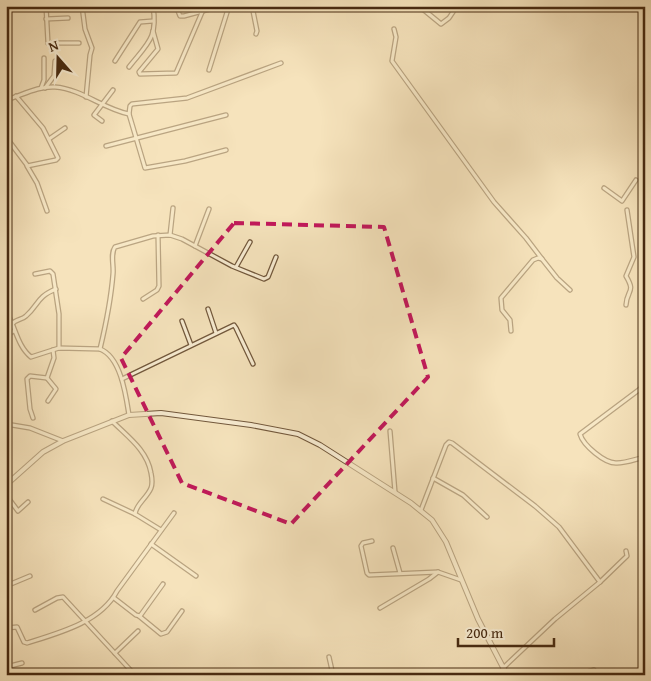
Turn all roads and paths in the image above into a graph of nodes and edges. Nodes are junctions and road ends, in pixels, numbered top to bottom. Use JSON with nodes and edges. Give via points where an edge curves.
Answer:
{"nodes":[{"id":1,"x":46,"y":6,"type":"edge"},
{"id":2,"x":82,"y":6,"type":"edge"},
{"id":3,"x":153,"y":6,"type":"edge"},
{"id":4,"x":176,"y":6,"type":"edge"},
{"id":5,"x":221,"y":6,"type":"edge"},
{"id":6,"x":229,"y":6,"type":"edge"},
{"id":7,"x":233,"y":6,"type":"edge"},
{"id":8,"x":240,"y":6,"type":"edge"},
{"id":9,"x":252,"y":6,"type":"edge"},
{"id":10,"x":419,"y":6,"type":"edge"},
{"id":11,"x":457,"y":6,"type":"edge"},
{"id":12,"x":203,"y":10,"type":"junction"},
{"id":13,"x":68,"y":18,"type":"dead end"},
{"id":14,"x":46,"y":19,"type":"junction"},
{"id":15,"x":153,"y":21,"type":"junction"},
{"id":16,"x":394,"y":30,"type":"dead end"},
{"id":17,"x":153,"y":31,"type":"junction"},
{"id":18,"x":256,"y":34,"type":"dead end"},
{"id":19,"x":79,"y":43,"type":"dead end"},
{"id":20,"x":44,"y":58,"type":"dead end"},
{"id":21,"x":56,"y":61,"type":"dead end"},
{"id":22,"x":115,"y":61,"type":"dead end"},
{"id":23,"x":281,"y":63,"type":"dead end"},
{"id":24,"x":129,"y":66,"type":"dead end"},
{"id":25,"x":209,"y":70,"type":"dead end"},
{"id":26,"x":43,"y":88,"type":"junction"},
{"id":27,"x":113,"y":90,"type":"dead end"},
{"id":28,"x":16,"y":96,"type":"junction"},
{"id":29,"x":86,"y":97,"type":"junction"},
{"id":30,"x":6,"y":100,"type":"edge"},
{"id":31,"x":101,"y":105,"type":"junction"},
{"id":32,"x":129,"y":114,"type":"junction"},
{"id":33,"x":226,"y":115,"type":"dead end"},
{"id":34,"x":102,"y":121,"type":"dead end"},
{"id":35,"x":65,"y":128,"type":"dead end"},
{"id":36,"x":135,"y":138,"type":"junction"},
{"id":37,"x":49,"y":139,"type":"junction"},
{"id":38,"x":9,"y":141,"type":"dead end"},
{"id":39,"x":106,"y":146,"type":"dead end"},
{"id":40,"x":226,"y":150,"type":"dead end"},
{"id":41,"x":27,"y":165,"type":"junction"},
{"id":42,"x":636,"y":180,"type":"dead end"},
{"id":43,"x":604,"y":188,"type":"dead end"},
{"id":44,"x":173,"y":208,"type":"dead end"},
{"id":45,"x":210,"y":209,"type":"dead end"},
{"id":46,"x":627,"y":210,"type":"dead end"},
{"id":47,"x":47,"y":211,"type":"dead end"},
{"id":48,"x":158,"y":235,"type":"junction"},
{"id":49,"x":170,"y":236,"type":"junction"},
{"id":50,"x":250,"y":242,"type":"dead end"},
{"id":51,"x":195,"y":246,"type":"junction"},
{"id":52,"x":276,"y":257,"type":"dead end"},
{"id":53,"x":542,"y":259,"type":"junction"},
{"id":54,"x":236,"y":268,"type":"junction"},
{"id":55,"x":35,"y":274,"type":"dead end"},
{"id":56,"x":56,"y":289,"type":"junction"},
{"id":57,"x":570,"y":290,"type":"dead end"},
{"id":58,"x":143,"y":299,"type":"dead end"},
{"id":59,"x":645,"y":304,"type":"edge"},
{"id":60,"x":626,"y":305,"type":"dead end"},
{"id":61,"x":643,"y":308,"type":"dead end"},
{"id":62,"x":208,"y":309,"type":"dead end"},
{"id":63,"x":6,"y":311,"type":"edge"},
{"id":64,"x":182,"y":322,"type":"dead end"},
{"id":65,"x":12,"y":324,"type":"junction"},
{"id":66,"x":14,"y":331,"type":"junction"},
{"id":67,"x":511,"y":331,"type":"dead end"},
{"id":68,"x":216,"y":333,"type":"junction"},
{"id":69,"x":6,"y":334,"type":"edge"},
{"id":70,"x":191,"y":345,"type":"junction"},
{"id":71,"x":59,"y":348,"type":"junction"},
{"id":72,"x":100,"y":349,"type":"junction"},
{"id":73,"x":53,"y":350,"type":"junction"},
{"id":74,"x":253,"y":364,"type":"dead end"},
{"id":75,"x":47,"y":378,"type":"junction"},
{"id":76,"x":122,"y":379,"type":"junction"},
{"id":77,"x":645,"y":382,"type":"edge"},
{"id":78,"x":48,"y":401,"type":"dead end"},
{"id":79,"x":129,"y":415,"type":"junction"},
{"id":80,"x":33,"y":418,"type":"dead end"},
{"id":81,"x":112,"y":421,"type":"junction"},
{"id":82,"x":6,"y":424,"type":"edge"},
{"id":83,"x":390,"y":431,"type":"dead end"},
{"id":84,"x":63,"y":441,"type":"junction"},
{"id":85,"x":645,"y":457,"type":"edge"},
{"id":86,"x":433,"y":478,"type":"junction"},
{"id":87,"x":6,"y":485,"type":"edge"},
{"id":88,"x":395,"y":493,"type":"junction"},
{"id":89,"x":6,"y":495,"type":"edge"},
{"id":90,"x":103,"y":499,"type":"dead end"},
{"id":91,"x":28,"y":502,"type":"dead end"},
{"id":92,"x":421,"y":510,"type":"junction"},
{"id":93,"x":174,"y":512,"type":"dead end"},
{"id":94,"x":135,"y":514,"type":"junction"},
{"id":95,"x":487,"y":517,"type":"dead end"},
{"id":96,"x":161,"y":530,"type":"junction"},
{"id":97,"x":372,"y":541,"type":"dead end"},
{"id":98,"x":151,"y":544,"type":"junction"},
{"id":99,"x":393,"y":548,"type":"dead end"},
{"id":100,"x":626,"y":551,"type":"dead end"},
{"id":101,"x":438,"y":572,"type":"junction"},
{"id":102,"x":400,"y":573,"type":"junction"},
{"id":103,"x":30,"y":576,"type":"dead end"},
{"id":104,"x":196,"y":576,"type":"dead end"},
{"id":105,"x":462,"y":580,"type":"junction"},
{"id":106,"x":600,"y":582,"type":"junction"},
{"id":107,"x":163,"y":584,"type":"dead end"},
{"id":108,"x":6,"y":586,"type":"edge"},
{"id":109,"x":114,"y":598,"type":"junction"},
{"id":110,"x":380,"y":608,"type":"dead end"},
{"id":111,"x":35,"y":610,"type":"dead end"},
{"id":112,"x":182,"y":611,"type":"dead end"},
{"id":113,"x":139,"y":616,"type":"junction"},
{"id":114,"x":85,"y":622,"type":"junction"},
{"id":115,"x":6,"y":628,"type":"edge"},
{"id":116,"x":138,"y":631,"type":"dead end"},
{"id":117,"x":115,"y":653,"type":"junction"},
{"id":118,"x":330,"y":657,"type":"dead end"},
{"id":119,"x":22,"y":662,"type":"dead end"},
{"id":120,"x":6,"y":667,"type":"edge"},
{"id":121,"x":503,"y":668,"type":"junction"},
{"id":122,"x":594,"y":670,"type":"dead end"},
{"id":123,"x":135,"y":675,"type":"edge"},
{"id":124,"x":333,"y":675,"type":"edge"},
{"id":125,"x":507,"y":675,"type":"edge"},
{"id":126,"x":577,"y":675,"type":"edge"}],
"edges":[{"from":1,"to":14,"type":"street"},
{"from":2,"to":29,"type":"street","via":[[92,48]]},
{"from":3,"to":15,"type":"street"},
{"from":4,"to":12,"type":"street","via":[[180,16]]},
{"from":5,"to":12,"type":"street"},
{"from":6,"to":25,"type":"street"},
{"from":7,"to":8,"type":"street"},
{"from":9,"to":18,"type":"street"},
{"from":10,"to":11,"type":"street","via":[[441,24]]},
{"from":12,"to":17,"type":"street","via":[[176,73],[140,74],[158,49]]},
{"from":13,"to":14,"type":"street"},
{"from":14,"to":19,"type":"street","via":[[48,43]]},
{"from":15,"to":17,"type":"street"},
{"from":15,"to":22,"type":"street","via":[[140,22]]},
{"from":16,"to":53,"type":"street","via":[[392,61],[494,202]]},
{"from":17,"to":24,"type":"street","via":[[153,36]]},
{"from":20,"to":26,"type":"street"},
{"from":21,"to":26,"type":"street","via":[[54,76]]},
{"from":23,"to":32,"type":"street","via":[[187,98],[132,104]]},
{"from":26,"to":28,"type":"street"},
{"from":26,"to":29,"type":"street","via":[[55,87]]},
{"from":27,"to":31,"type":"street"},
{"from":28,"to":30,"type":"street"},
{"from":28,"to":37,"type":"street","via":[[44,128]]},
{"from":29,"to":31,"type":"street"},
{"from":31,"to":32,"type":"street"},
{"from":31,"to":34,"type":"street","via":[[94,115]]},
{"from":32,"to":36,"type":"street"},
{"from":33,"to":36,"type":"street"},
{"from":35,"to":37,"type":"street"},
{"from":36,"to":39,"type":"street"},
{"from":36,"to":40,"type":"street","via":[[147,169]]},
{"from":37,"to":41,"type":"street","via":[[57,159]]},
{"from":38,"to":41,"type":"street"},
{"from":41,"to":47,"type":"street"},
{"from":42,"to":43,"type":"street","via":[[622,201]]},
{"from":44,"to":49,"type":"street"},
{"from":45,"to":51,"type":"street"},
{"from":46,"to":60,"type":"street","via":[[634,257],[626,276],[632,286]]},
{"from":48,"to":49,"type":"street"},
{"from":48,"to":58,"type":"street","via":[[160,286]]},
{"from":48,"to":72,"type":"street","via":[[113,248],[114,272]]},
{"from":49,"to":51,"type":"street"},
{"from":50,"to":54,"type":"street"},
{"from":51,"to":54,"type":"street"},
{"from":52,"to":54,"type":"street","via":[[265,279]]},
{"from":53,"to":57,"type":"street"},
{"from":53,"to":67,"type":"street","via":[[528,264],[501,298],[502,310],[510,320]]},
{"from":55,"to":56,"type":"street","via":[[51,272]]},
{"from":56,"to":65,"type":"street","via":[[39,299],[26,316]]},
{"from":56,"to":71,"type":"street"},
{"from":59,"to":61,"type":"street"},
{"from":62,"to":68,"type":"street"},
{"from":63,"to":65,"type":"street"},
{"from":64,"to":70,"type":"street"},
{"from":65,"to":66,"type":"street"},
{"from":66,"to":69,"type":"street"},
{"from":66,"to":73,"type":"street","via":[[30,356]]},
{"from":68,"to":70,"type":"street"},
{"from":68,"to":74,"type":"street","via":[[235,326]]},
{"from":70,"to":76,"type":"street"},
{"from":71,"to":72,"type":"street"},
{"from":71,"to":73,"type":"street"},
{"from":72,"to":76,"type":"street","via":[[111,358]]},
{"from":73,"to":75,"type":"street","via":[[54,358]]},
{"from":75,"to":78,"type":"street","via":[[56,389]]},
{"from":75,"to":80,"type":"street","via":[[30,376],[27,379]]},
{"from":76,"to":79,"type":"street"},
{"from":77,"to":85,"type":"street","via":[[580,434],[590,449],[614,464]]},
{"from":79,"to":81,"type":"street"},
{"from":79,"to":88,"type":"street","via":[[161,413],[290,432],[313,441]]},
{"from":81,"to":84,"type":"street"},
{"from":81,"to":94,"type":"street","via":[[147,456],[150,468],[152,484]]},
{"from":82,"to":84,"type":"street","via":[[30,428]]},
{"from":83,"to":88,"type":"street"},
{"from":84,"to":87,"type":"street","via":[[43,452]]},
{"from":86,"to":92,"type":"street"},
{"from":86,"to":95,"type":"street","via":[[463,495]]},
{"from":86,"to":106,"type":"street","via":[[446,445],[452,443],[559,527]]},
{"from":88,"to":92,"type":"street"},
{"from":89,"to":91,"type":"street","via":[[18,511]]},
{"from":90,"to":94,"type":"street"},
{"from":92,"to":105,"type":"street","via":[[441,532]]},
{"from":93,"to":96,"type":"street"},
{"from":94,"to":96,"type":"street"},
{"from":96,"to":98,"type":"street"},
{"from":97,"to":102,"type":"street","via":[[361,545],[367,573]]},
{"from":98,"to":104,"type":"street"},
{"from":98,"to":109,"type":"street"},
{"from":99,"to":102,"type":"street"},
{"from":100,"to":106,"type":"street","via":[[627,556]]},
{"from":101,"to":102,"type":"street"},
{"from":101,"to":105,"type":"street"},
{"from":101,"to":110,"type":"street"},
{"from":103,"to":108,"type":"street"},
{"from":105,"to":121,"type":"street"},
{"from":106,"to":121,"type":"street"},
{"from":107,"to":113,"type":"street"},
{"from":109,"to":113,"type":"street"},
{"from":109,"to":114,"type":"street"},
{"from":111,"to":114,"type":"street","via":[[64,597]]},
{"from":112,"to":113,"type":"street","via":[[167,632],[161,634]]},
{"from":114,"to":115,"type":"street","via":[[27,643],[17,627]]},
{"from":114,"to":117,"type":"street"},
{"from":116,"to":117,"type":"street"},
{"from":117,"to":123,"type":"street"},
{"from":118,"to":124,"type":"street"},
{"from":119,"to":120,"type":"street"},
{"from":121,"to":125,"type":"street"},
{"from":122,"to":126,"type":"street"}]}
